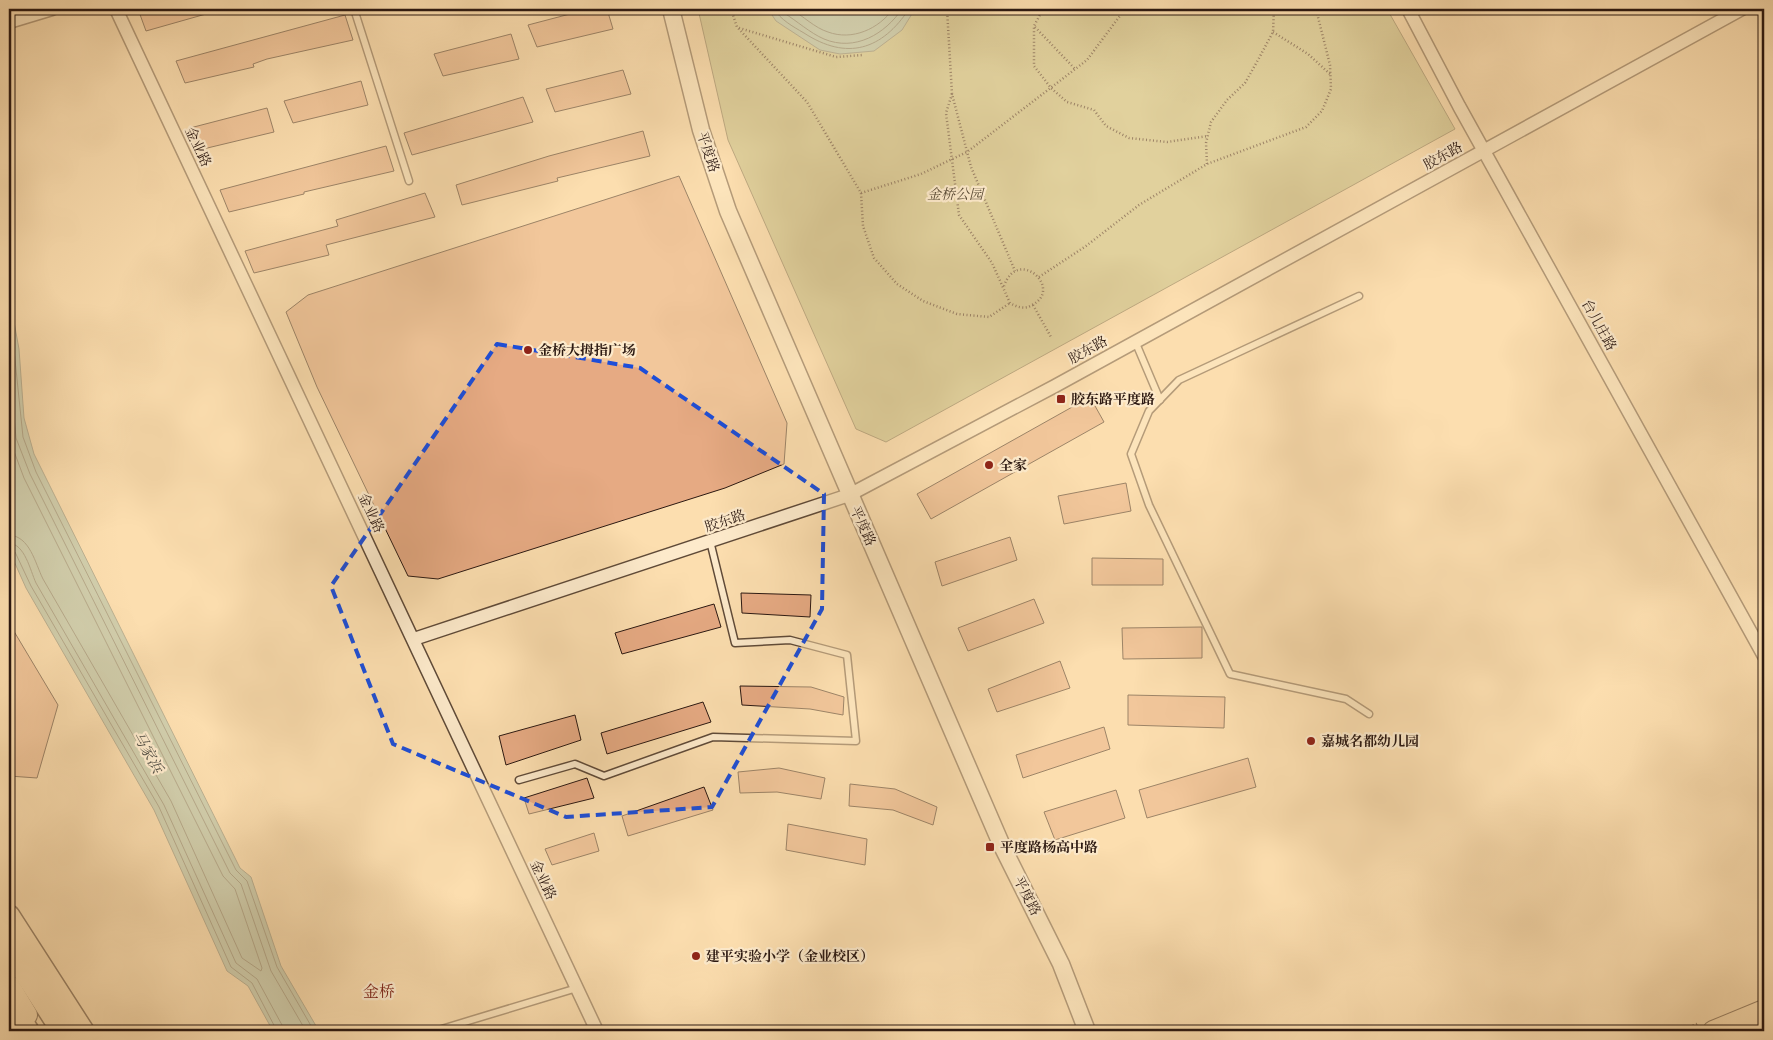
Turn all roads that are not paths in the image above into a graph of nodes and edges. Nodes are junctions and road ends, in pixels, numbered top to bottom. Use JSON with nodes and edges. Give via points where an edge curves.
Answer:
{"nodes":[{"id":1,"x":52,"y":9,"type":"edge"},
{"id":2,"x":116,"y":9,"type":"edge"},
{"id":3,"x":354,"y":9,"type":"edge"},
{"id":4,"x":671,"y":9,"type":"edge"},
{"id":5,"x":1408,"y":9,"type":"edge"},
{"id":6,"x":1742,"y":9,"type":"edge"},
{"id":7,"x":9,"y":22,"type":"edge"},
{"id":8,"x":1485,"y":150,"type":"junction"},
{"id":9,"x":409,"y":181,"type":"dead end"},
{"id":10,"x":1359,"y":296,"type":"dead end"},
{"id":11,"x":1136,"y":341,"type":"junction"},
{"id":12,"x":1160,"y":400,"type":"junction"},
{"id":13,"x":850,"y":495,"type":"junction"},
{"id":14,"x":710,"y":542,"type":"junction"},
{"id":15,"x":414,"y":639,"type":"junction"},
{"id":16,"x":1764,"y":656,"type":"edge"},
{"id":17,"x":1369,"y":714,"type":"dead end"},
{"id":18,"x":518,"y":780,"type":"dead end"},
{"id":19,"x":9,"y":916,"type":"edge"},
{"id":20,"x":9,"y":935,"type":"edge"},
{"id":21,"x":9,"y":948,"type":"edge"},
{"id":22,"x":9,"y":985,"type":"edge"},
{"id":23,"x":577,"y":988,"type":"junction"},
{"id":24,"x":9,"y":1001,"type":"edge"},
{"id":25,"x":1764,"y":1010,"type":"edge"},
{"id":26,"x":9,"y":1020,"type":"edge"},
{"id":27,"x":1764,"y":1021,"type":"edge"},
{"id":28,"x":23,"y":1031,"type":"edge"},
{"id":29,"x":28,"y":1031,"type":"edge"},
{"id":30,"x":38,"y":1031,"type":"edge"},
{"id":31,"x":62,"y":1031,"type":"edge"},
{"id":32,"x":71,"y":1031,"type":"edge"},
{"id":33,"x":83,"y":1031,"type":"edge"},
{"id":34,"x":436,"y":1031,"type":"edge"},
{"id":35,"x":597,"y":1031,"type":"edge"},
{"id":36,"x":1087,"y":1031,"type":"edge"},
{"id":37,"x":1713,"y":1031,"type":"edge"},
{"id":38,"x":1746,"y":1031,"type":"edge"}],
"edges":[{"from":1,"to":7,"type":"street"},
{"from":2,"to":15,"type":"street","name":"金业路"},
{"from":3,"to":9,"type":"lane"},
{"from":4,"to":13,"type":"street","name":"平度路","via":[[700,130],[728,211]]},
{"from":5,"to":8,"type":"street","name":"台儿庄路","via":[[1458,106]]},
{"from":6,"to":8,"type":"street","name":"胶东路"},
{"from":8,"to":11,"type":"street","name":"胶东路"},
{"from":8,"to":16,"type":"street","name":"台儿庄路"},
{"from":10,"to":12,"type":"lane","via":[[1179,380]]},
{"from":11,"to":12,"type":"lane"},
{"from":11,"to":13,"type":"street","name":"胶东路"},
{"from":12,"to":17,"type":"lane","via":[[1149,411],[1131,454],[1149,505],[1230,674],[1346,699]]},
{"from":13,"to":14,"type":"street","name":"胶东路"},
{"from":13,"to":36,"type":"street","name":"平度路","via":[[1002,846],[1061,964]]},
{"from":14,"to":15,"type":"street","name":"胶东路"},
{"from":14,"to":18,"type":"lane","via":[[735,643],[790,640],[846,656],[856,741],[713,738],[604,776],[575,764]]},
{"from":15,"to":23,"type":"street","name":"金业路"},
{"from":19,"to":33,"type":"highway"},
{"from":20,"to":32,"type":"main road"},
{"from":21,"to":31,"type":"highway"},
{"from":22,"to":30,"type":"main road"},
{"from":23,"to":34,"type":"lane"},
{"from":23,"to":35,"type":"street","name":"金业路"},
{"from":24,"to":29,"type":"highway"},
{"from":25,"to":37,"type":"main road"},
{"from":26,"to":28,"type":"main road"},
{"from":27,"to":38,"type":"highway"}]}
